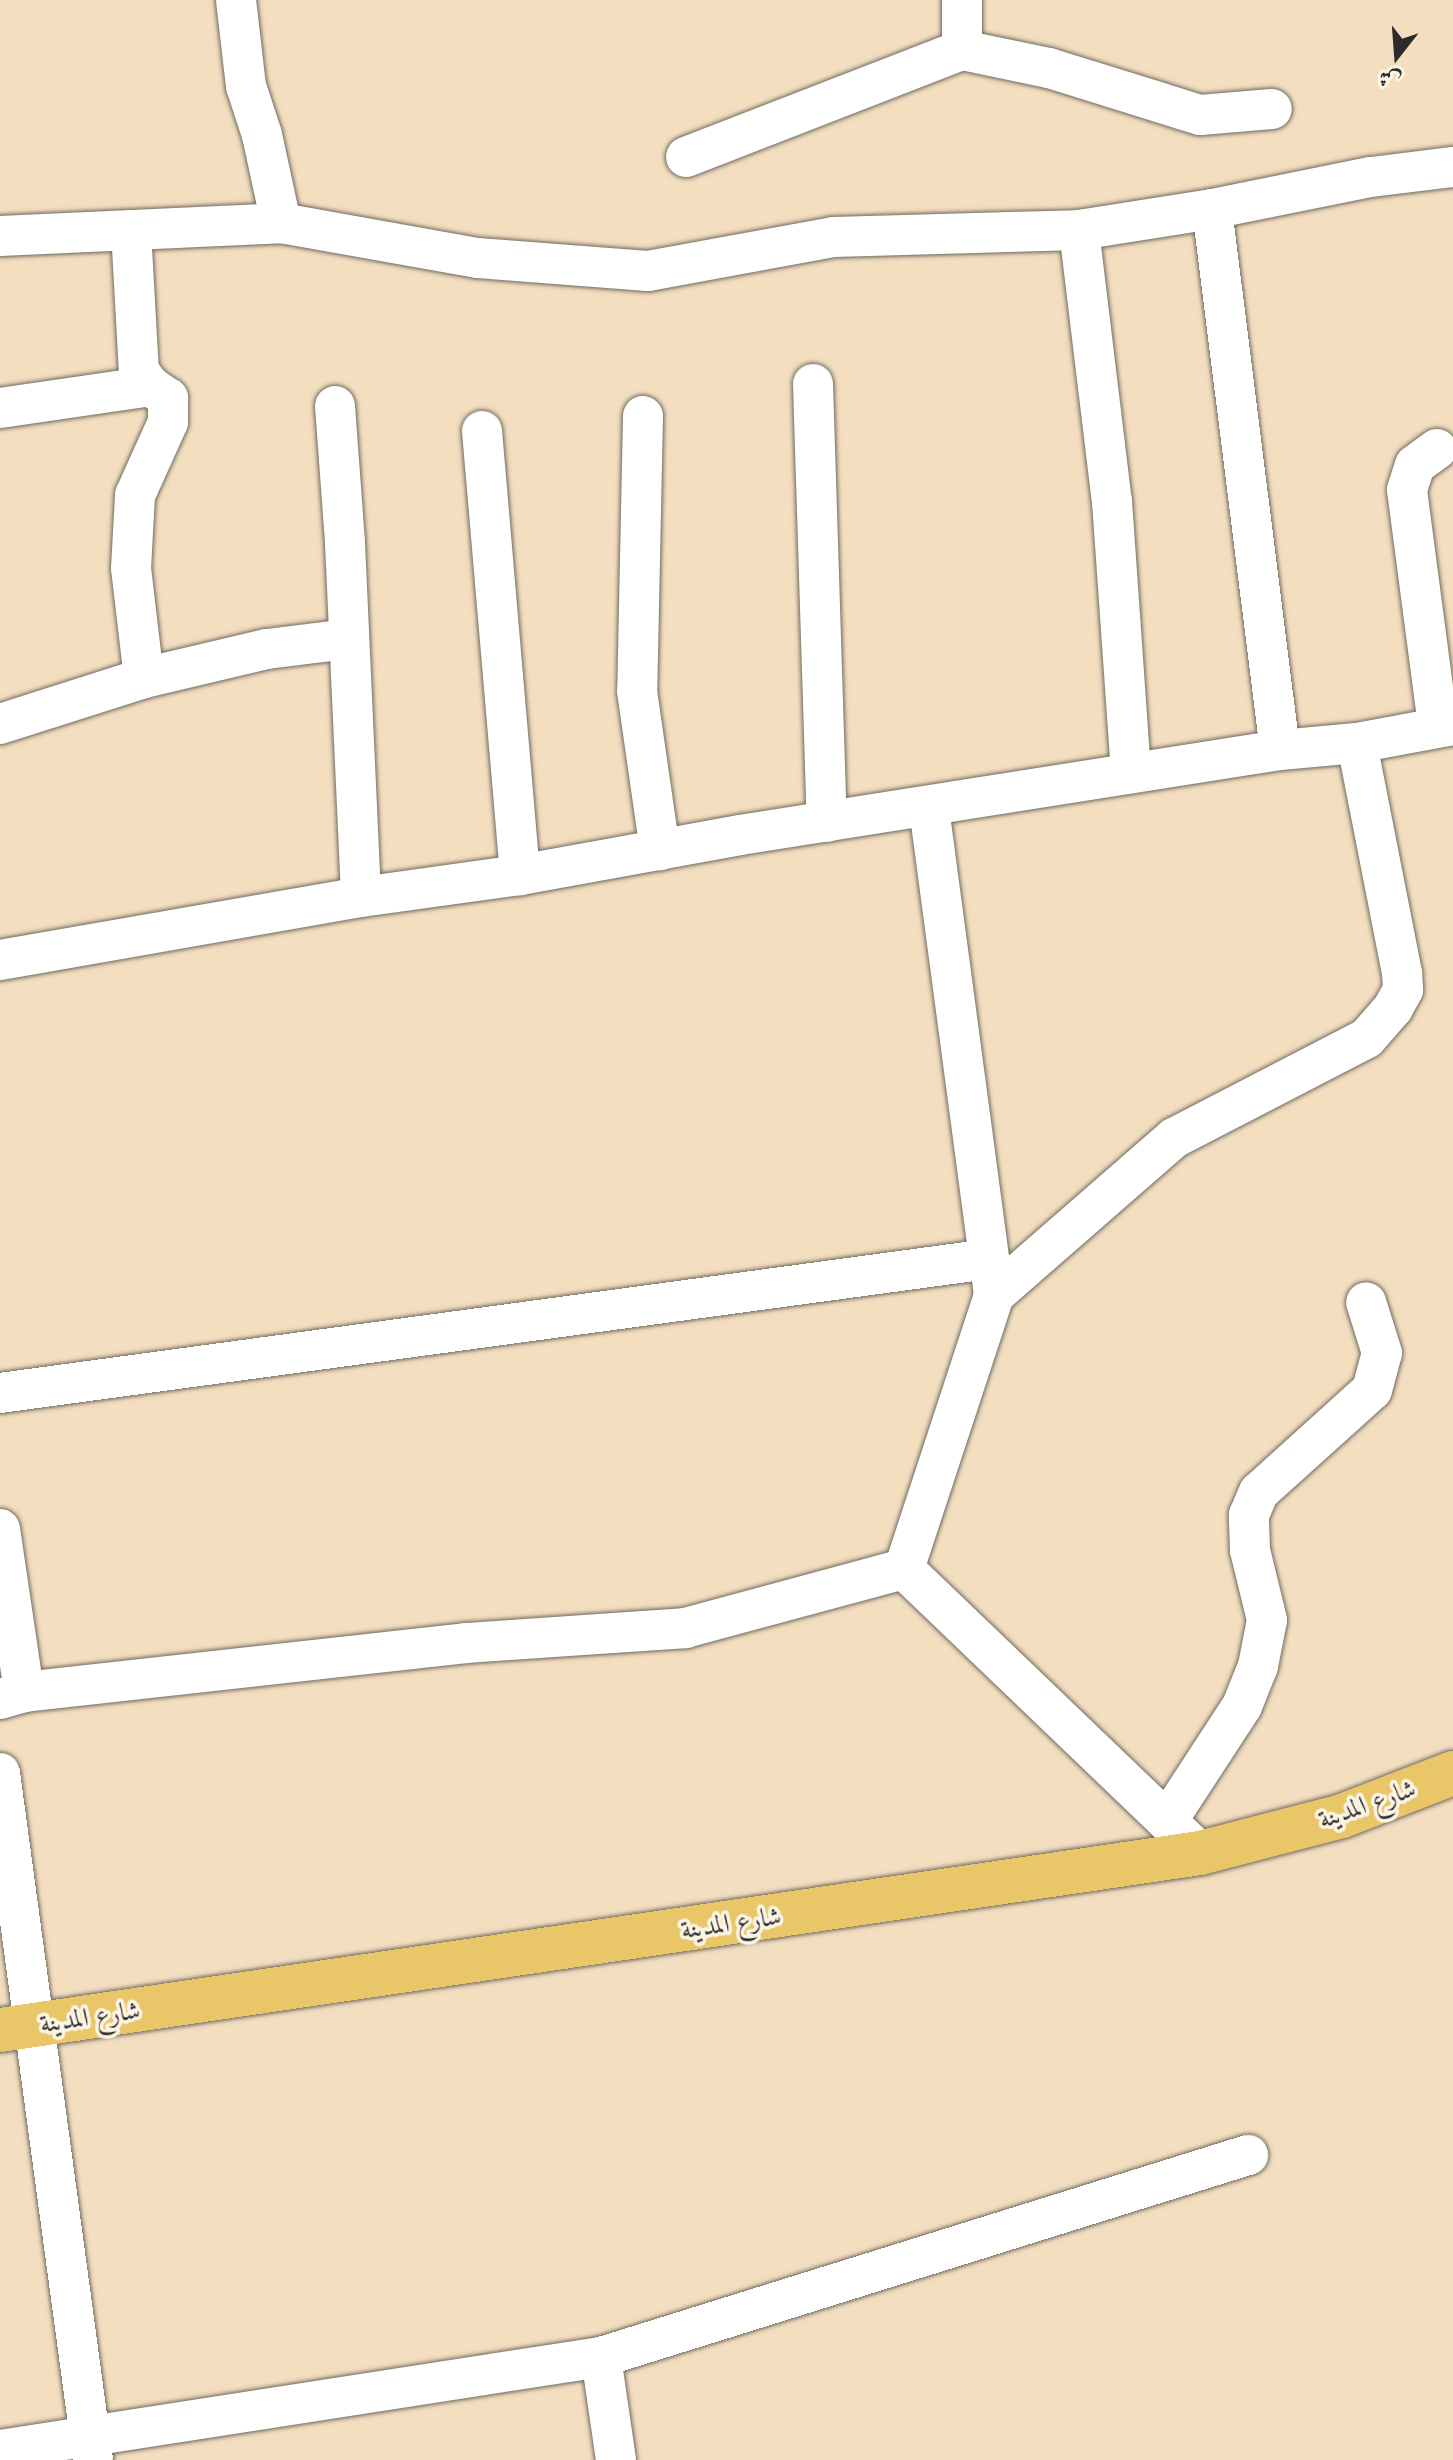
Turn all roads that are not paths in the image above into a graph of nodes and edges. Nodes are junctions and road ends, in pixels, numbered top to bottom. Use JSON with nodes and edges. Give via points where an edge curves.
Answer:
{"nodes":[{"id":1,"x":236,"y":0,"type":"edge"},
{"id":2,"x":962,"y":0,"type":"edge"},
{"id":3,"x":962,"y":50,"type":"junction"},
{"id":4,"x":1272,"y":109,"type":"dead end"},
{"id":5,"x":686,"y":157,"type":"dead end"},
{"id":6,"x":1453,"y":167,"type":"edge"},
{"id":7,"x":1212,"y":209,"type":"junction"},
{"id":8,"x":281,"y":223,"type":"junction"},
{"id":9,"x":131,"y":230,"type":"junction"},
{"id":10,"x":1079,"y":230,"type":"junction"},
{"id":11,"x":0,"y":236,"type":"edge"},
{"id":12,"x":813,"y":384,"type":"dead end"},
{"id":13,"x":150,"y":386,"type":"junction"},
{"id":14,"x":335,"y":406,"type":"dead end"},
{"id":15,"x":0,"y":408,"type":"edge"},
{"id":16,"x":643,"y":416,"type":"dead end"},
{"id":17,"x":482,"y":431,"type":"dead end"},
{"id":18,"x":1437,"y":449,"type":"dead end"},
{"id":19,"x":347,"y":639,"type":"junction"},
{"id":20,"x":144,"y":678,"type":"junction"},
{"id":21,"x":0,"y":724,"type":"edge"},
{"id":22,"x":1445,"y":726,"type":"edge"},
{"id":23,"x":1357,"y":743,"type":"junction"},
{"id":24,"x":1280,"y":750,"type":"junction"},
{"id":25,"x":1131,"y":772,"type":"junction"},
{"id":26,"x":929,"y":806,"type":"junction"},
{"id":27,"x":827,"y":822,"type":"junction"},
{"id":28,"x":660,"y":850,"type":"junction"},
{"id":29,"x":520,"y":875,"type":"junction"},
{"id":30,"x":361,"y":897,"type":"junction"},
{"id":31,"x":0,"y":960,"type":"edge"},
{"id":32,"x":991,"y":1277,"type":"junction"},
{"id":33,"x":1366,"y":1302,"type":"dead end"},
{"id":34,"x":0,"y":1393,"type":"edge"},
{"id":35,"x":0,"y":1529,"type":"edge"},
{"id":36,"x":904,"y":1569,"type":"junction"},
{"id":37,"x":12,"y":1695,"type":"edge"},
{"id":38,"x":0,"y":1773,"type":"edge"},
{"id":39,"x":1453,"y":1773,"type":"edge"},
{"id":40,"x":1167,"y":1821,"type":"junction"},
{"id":41,"x":1200,"y":1853,"type":"junction"},
{"id":42,"x":17,"y":2028,"type":"edge"},
{"id":43,"x":1248,"y":2155,"type":"dead end"},
{"id":44,"x":601,"y":2357,"type":"junction"},
{"id":45,"x":91,"y":2449,"type":"edge"},
{"id":46,"x":0,"y":2450,"type":"edge"},
{"id":47,"x":616,"y":2460,"type":"edge"}],
"edges":[{"from":1,"to":8,"type":"street","via":[[246,86]]},
{"from":2,"to":3,"type":"street"},
{"from":3,"to":4,"type":"street","via":[[1049,68],[1200,115]]},
{"from":3,"to":5,"type":"street"},
{"from":6,"to":7,"type":"street","via":[[1371,177]]},
{"from":7,"to":10,"type":"street"},
{"from":7,"to":24,"type":"street"},
{"from":8,"to":9,"type":"street"},
{"from":8,"to":10,"type":"street","via":[[478,258],[648,271],[833,237]]},
{"from":9,"to":11,"type":"street"},
{"from":9,"to":13,"type":"street","via":[[139,371]]},
{"from":10,"to":25,"type":"street","via":[[1112,501]]},
{"from":12,"to":27,"type":"street"},
{"from":13,"to":15,"type":"street"},
{"from":13,"to":20,"type":"street","via":[[168,398],[168,422],[135,495],[131,568]]},
{"from":14,"to":19,"type":"street"},
{"from":16,"to":28,"type":"street","via":[[637,691]]},
{"from":17,"to":29,"type":"street"},
{"from":18,"to":22,"type":"street","via":[[1415,465],[1407,490]]},
{"from":19,"to":20,"type":"street","via":[[267,649]]},
{"from":19,"to":30,"type":"street"},
{"from":20,"to":21,"type":"street"},
{"from":22,"to":23,"type":"street"},
{"from":23,"to":24,"type":"street"},
{"from":23,"to":32,"type":"street","via":[[1402,973],[1403,990],[1393,1008],[1367,1038],[1174,1138]]},
{"from":24,"to":25,"type":"street"},
{"from":25,"to":26,"type":"street"},
{"from":26,"to":27,"type":"street"},
{"from":26,"to":32,"type":"street"},
{"from":27,"to":28,"type":"street"},
{"from":28,"to":29,"type":"street"},
{"from":29,"to":30,"type":"street"},
{"from":30,"to":31,"type":"street"},
{"from":32,"to":34,"type":"street"},
{"from":32,"to":36,"type":"street"},
{"from":33,"to":40,"type":"street","via":[[1382,1353],[1372,1390],[1259,1492],[1249,1515],[1250,1550],[1267,1620],[1258,1666],[1242,1706]]},
{"from":35,"to":37,"type":"street"},
{"from":36,"to":37,"type":"street","via":[[685,1628],[466,1643]]},
{"from":36,"to":40,"type":"street"},
{"from":38,"to":42,"type":"street"},
{"from":39,"to":41,"type":"main road","name":"شارع المدينة","via":[[1342,1816]]},
{"from":40,"to":41,"type":"street"},
{"from":41,"to":42,"type":"main road","name":"شارع المدينة"},
{"from":42,"to":45,"type":"street"},
{"from":43,"to":44,"type":"street"},
{"from":44,"to":45,"type":"street","via":[[249,2410]]},
{"from":44,"to":47,"type":"street"},
{"from":45,"to":46,"type":"street"}]}
